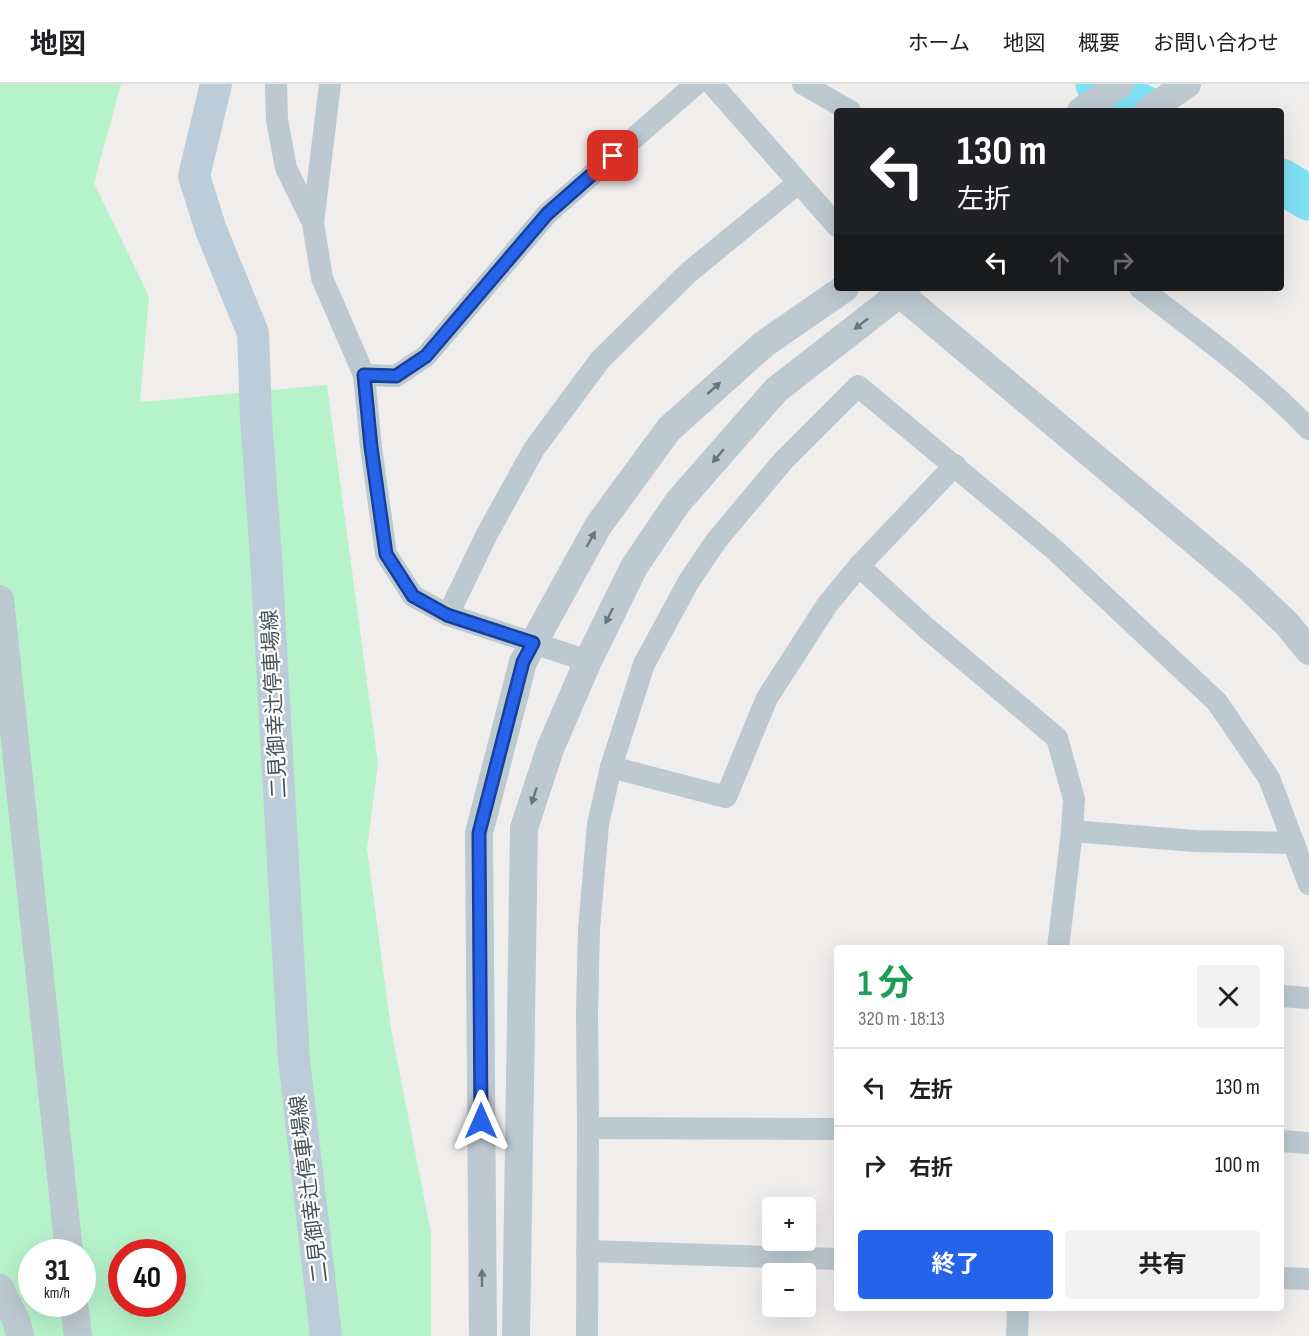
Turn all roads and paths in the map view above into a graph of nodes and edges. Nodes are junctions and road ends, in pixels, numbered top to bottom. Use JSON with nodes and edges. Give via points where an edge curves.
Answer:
{"nodes":[{"id":1,"x":216,"y":84,"type":"edge"},
{"id":2,"x":276,"y":84,"type":"edge"},
{"id":3,"x":330,"y":84,"type":"edge"},
{"id":4,"x":696,"y":84,"type":"edge"},
{"id":5,"x":712,"y":84,"type":"edge"},
{"id":6,"x":803,"y":84,"type":"edge"},
{"id":7,"x":1120,"y":84,"type":"edge"},
{"id":8,"x":1187,"y":84,"type":"edge"},
{"id":9,"x":845,"y":108,"type":"edge"},
{"id":10,"x":1086,"y":108,"type":"edge"},
{"id":11,"x":1152,"y":108,"type":"edge"},
{"id":12,"x":798,"y":183,"type":"junction"},
{"id":13,"x":313,"y":223,"type":"junction"},
{"id":14,"x":834,"y":223,"type":"edge"},
{"id":15,"x":841,"y":291,"type":"edge"},
{"id":16,"x":899,"y":291,"type":"edge"},
{"id":17,"x":901,"y":291,"type":"edge"},
{"id":18,"x":1144,"y":291,"type":"edge"},
{"id":19,"x":364,"y":375,"type":"junction"},
{"id":20,"x":1309,"y":429,"type":"edge"},
{"id":21,"x":955,"y":465,"type":"junction"},
{"id":22,"x":859,"y":566,"type":"junction"},
{"id":23,"x":0,"y":599,"type":"edge"},
{"id":24,"x":447,"y":615,"type":"junction"},
{"id":25,"x":533,"y":643,"type":"junction"},
{"id":26,"x":1309,"y":651,"type":"edge"},
{"id":27,"x":588,"y":661,"type":"junction"},
{"id":28,"x":611,"y":767,"type":"junction"},
{"id":29,"x":1072,"y":831,"type":"junction"},
{"id":30,"x":1294,"y":843,"type":"junction"},
{"id":31,"x":1309,"y":884,"type":"edge"},
{"id":32,"x":1058,"y":945,"type":"edge"},
{"id":33,"x":1284,"y":996,"type":"edge"},
{"id":34,"x":1309,"y":998,"type":"edge"},
{"id":35,"x":588,"y":1128,"type":"junction"},
{"id":36,"x":834,"y":1129,"type":"edge"},
{"id":37,"x":1284,"y":1141,"type":"edge"},
{"id":38,"x":1309,"y":1143,"type":"edge"},
{"id":39,"x":68,"y":1239,"type":"edge"},
{"id":40,"x":587,"y":1251,"type":"junction"},
{"id":41,"x":834,"y":1258,"type":"edge"},
{"id":42,"x":1284,"y":1278,"type":"edge"},
{"id":43,"x":1309,"y":1279,"type":"edge"},
{"id":44,"x":0,"y":1288,"type":"edge"},
{"id":45,"x":1018,"y":1311,"type":"edge"},
{"id":46,"x":76,"y":1317,"type":"edge"},
{"id":47,"x":21,"y":1336,"type":"edge"},
{"id":48,"x":78,"y":1336,"type":"edge"},
{"id":49,"x":326,"y":1336,"type":"edge"},
{"id":50,"x":483,"y":1336,"type":"edge"},
{"id":51,"x":516,"y":1336,"type":"edge"},
{"id":52,"x":586,"y":1336,"type":"edge"},
{"id":53,"x":1017,"y":1336,"type":"edge"}],
"edges":[{"from":1,"to":49,"type":"main road","name":"二見御幸辻停車場線","via":[[194,176],[210,230],[254,333],[294,1060]]},
{"from":2,"to":13,"type":"street","via":[[276,120],[286,168]]},
{"from":3,"to":13,"type":"street"},
{"from":4,"to":19,"type":"street","via":[[547,214],[426,356],[396,376]]},
{"from":5,"to":12,"type":"street"},
{"from":6,"to":9,"type":"street"},
{"from":7,"to":10,"type":"street"},
{"from":8,"to":11,"type":"street"},
{"from":12,"to":14,"type":"street"},
{"from":12,"to":24,"type":"street","via":[[688,273],[600,360],[534,449]]},
{"from":13,"to":19,"type":"street","via":[[322,278]]},
{"from":25,"to":15,"type":"street","one_way":true,"via":[[598,526],[669,429],[764,344]]},
{"from":16,"to":27,"type":"street","one_way":true,"via":[[776,390],[678,502],[634,567]]},
{"from":17,"to":26,"type":"street","via":[[1242,581]]},
{"from":18,"to":20,"type":"street","via":[[1235,361]]},
{"from":19,"to":24,"type":"street","via":[[386,554],[413,596]]},
{"from":21,"to":22,"type":"street"},
{"from":21,"to":28,"type":"street","via":[[858,386],[783,461],[700,565],[644,664]]},
{"from":21,"to":30,"type":"street","via":[[1055,550],[1217,702],[1269,778]]},
{"from":22,"to":28,"type":"street","via":[[827,605],[767,698],[726,796]]},
{"from":22,"to":29,"type":"street","via":[[1057,738],[1074,799]]},
{"from":23,"to":39,"type":"street"},
{"from":24,"to":25,"type":"street"},
{"from":25,"to":27,"type":"street"},
{"from":50,"to":25,"type":"street","one_way":true,"via":[[479,833],[523,662]]},
{"from":27,"to":51,"type":"street","one_way":true,"via":[[550,749],[524,828]]},
{"from":28,"to":35,"type":"street","via":[[598,824],[589,930]]},
{"from":29,"to":30,"type":"street","via":[[1194,841]]},
{"from":29,"to":32,"type":"street"},
{"from":30,"to":31,"type":"street"},
{"from":33,"to":34,"type":"street"},
{"from":35,"to":36,"type":"street"},
{"from":35,"to":40,"type":"street"},
{"from":37,"to":38,"type":"street"},
{"from":40,"to":41,"type":"street"},
{"from":40,"to":52,"type":"street"},
{"from":42,"to":43,"type":"street"},
{"from":44,"to":47,"type":"street"},
{"from":45,"to":53,"type":"street"},
{"from":46,"to":48,"type":"street"}]}
